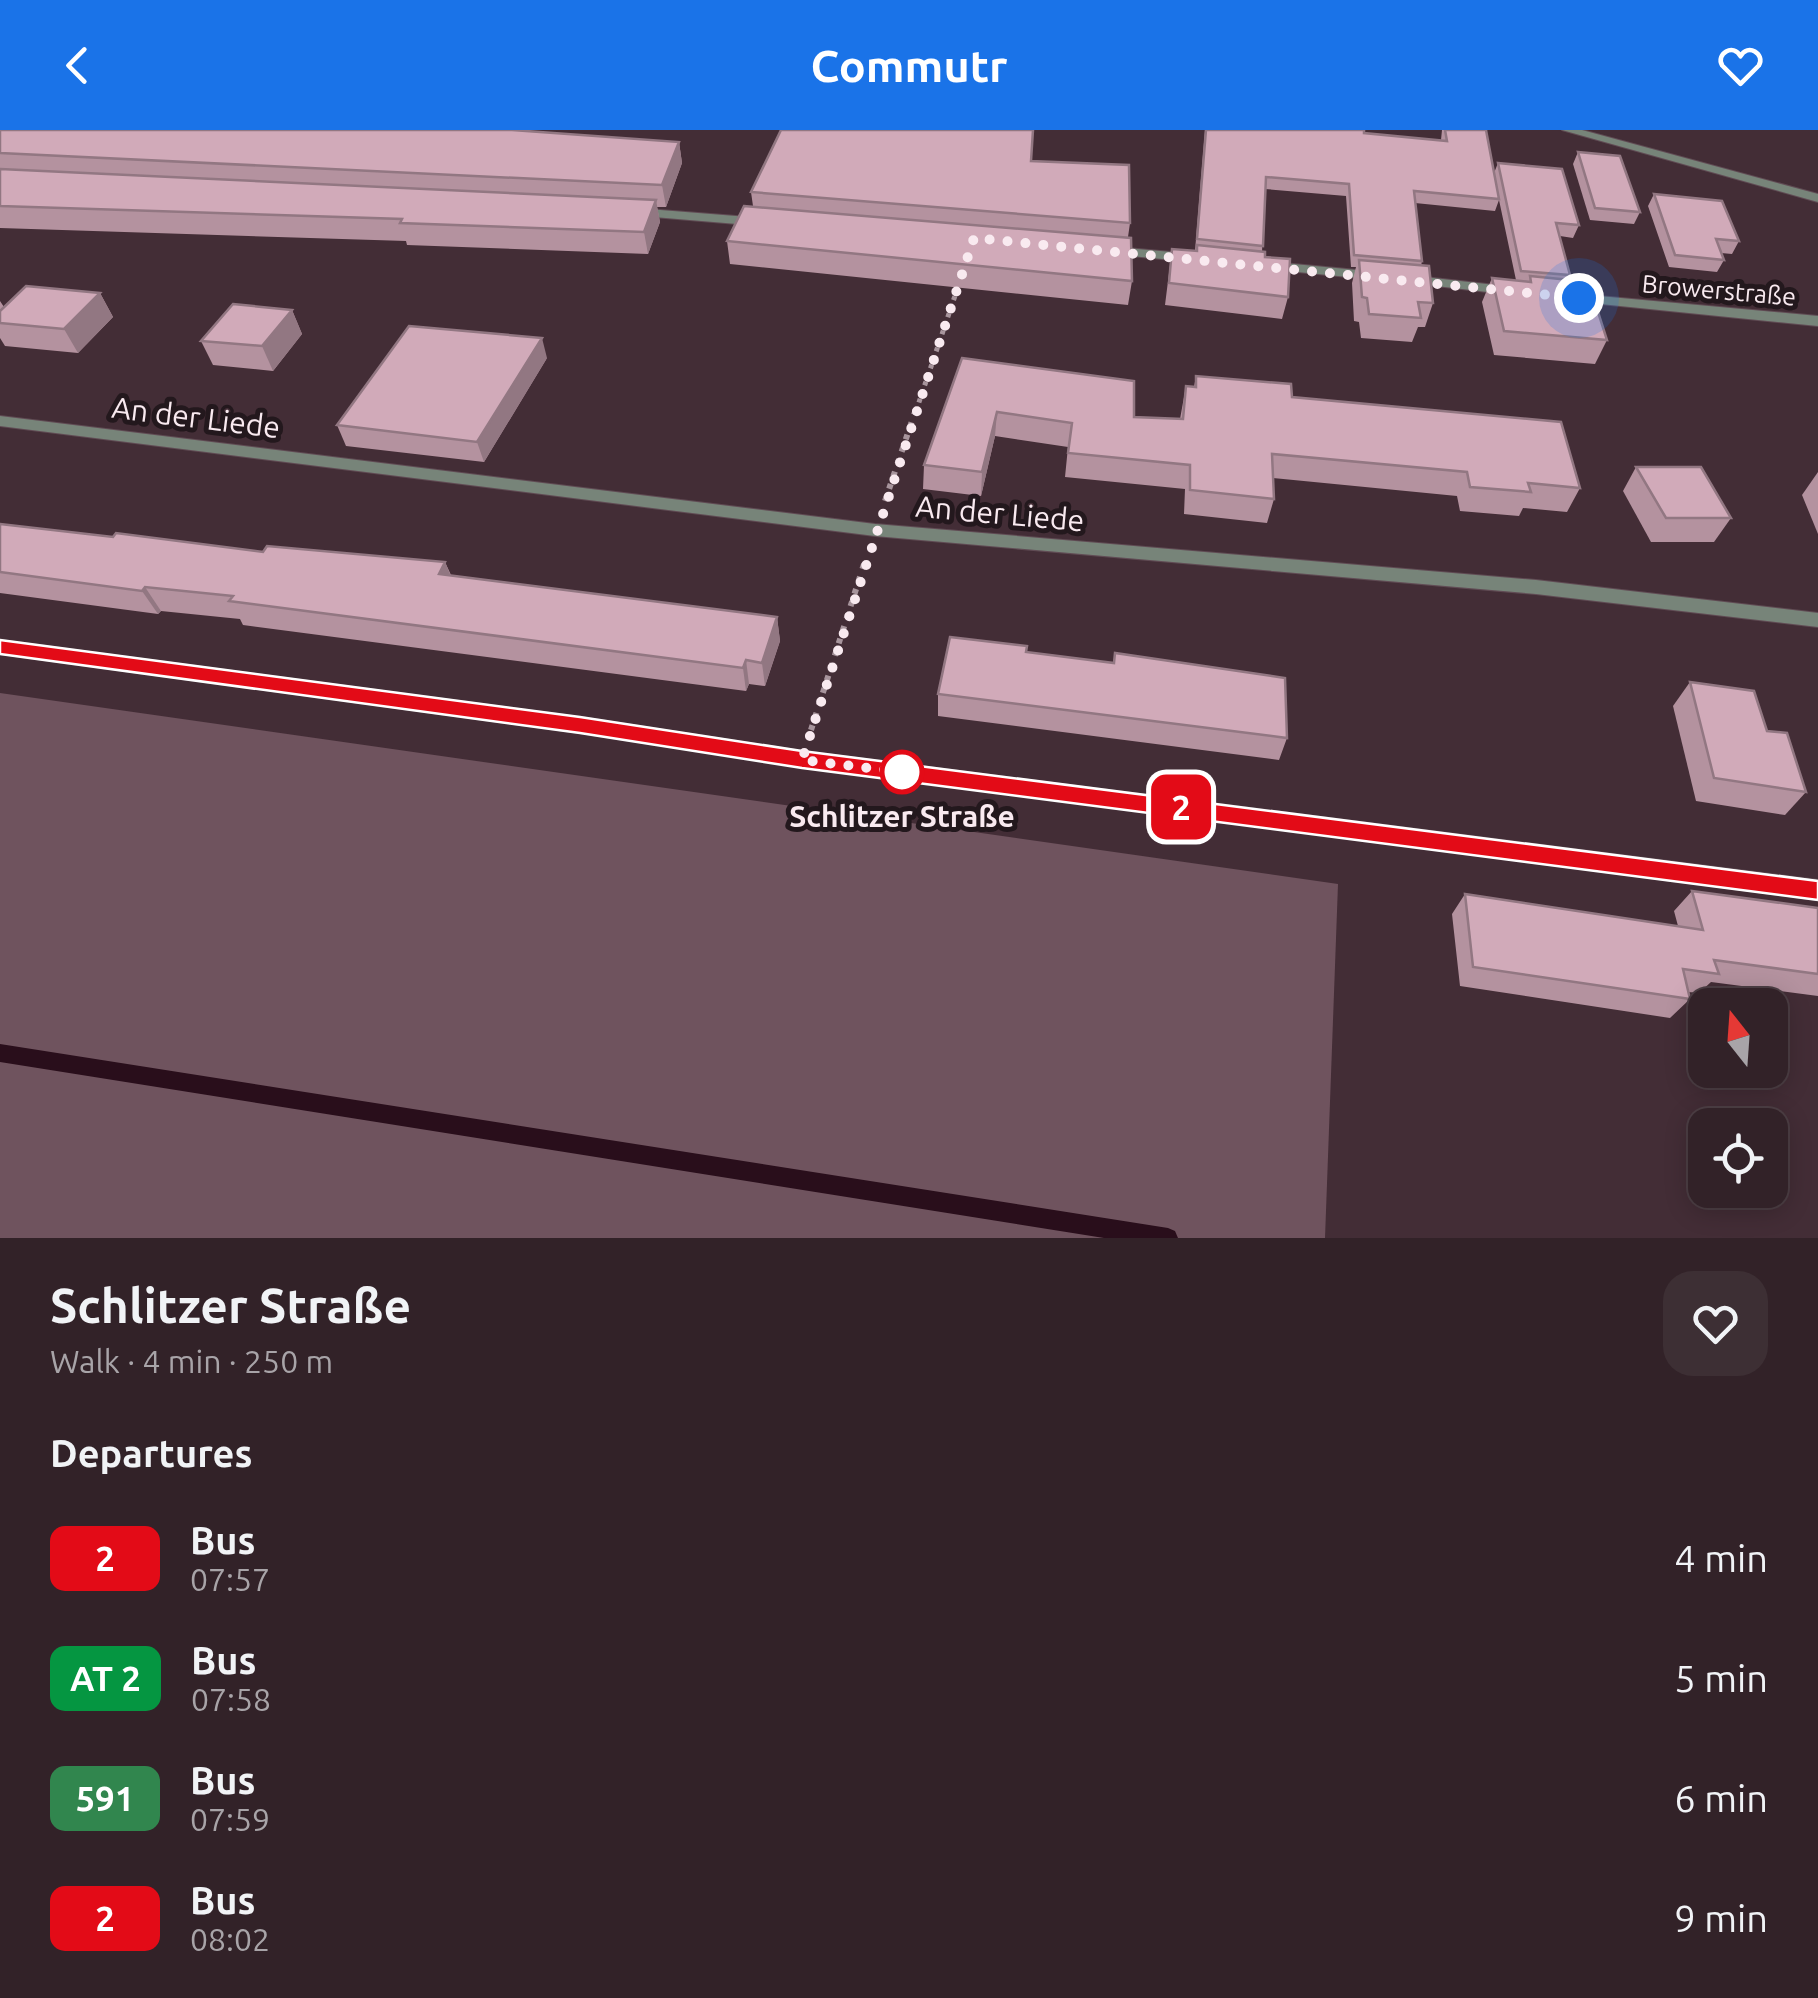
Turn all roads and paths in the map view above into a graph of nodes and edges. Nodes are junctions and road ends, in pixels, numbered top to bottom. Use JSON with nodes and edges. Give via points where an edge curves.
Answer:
{"nodes":[{"id":1,"x":1568,"y":130,"type":"edge"},
{"id":2,"x":1818,"y":198,"type":"edge"},
{"id":3,"x":612,"y":210,"type":"edge"},
{"id":4,"x":784,"y":224,"type":"edge"},
{"id":5,"x":1094,"y":249,"type":"edge"},
{"id":6,"x":1210,"y":260,"type":"edge"},
{"id":7,"x":1248,"y":264,"type":"edge"},
{"id":8,"x":963,"y":272,"type":"edge"},
{"id":9,"x":1539,"y":294,"type":"edge"},
{"id":10,"x":1559,"y":296,"type":"edge"},
{"id":11,"x":1818,"y":321,"type":"edge"},
{"id":12,"x":0,"y":422,"type":"edge"},
{"id":13,"x":875,"y":530,"type":"junction"},
{"id":14,"x":1818,"y":620,"type":"edge"},
{"id":15,"x":0,"y":647,"type":"edge"},
{"id":16,"x":802,"y":760,"type":"junction"},
{"id":17,"x":1818,"y":890,"type":"edge"}],
"edges":[{"from":1,"to":2,"type":"street"},
{"from":3,"to":4,"type":"street"},
{"from":5,"to":6,"type":"street"},
{"from":7,"to":9,"type":"street"},
{"from":8,"to":13,"type":"path"},
{"from":10,"to":11,"type":"street","name":"Browerstraße"},
{"from":12,"to":13,"type":"street","name":"An der Liede"},
{"from":13,"to":14,"type":"street","name":"An der Liede","via":[[1536,587]]},
{"from":13,"to":16,"type":"path"},
{"from":15,"to":16,"type":"main road"},
{"from":16,"to":17,"type":"main road"}]}
